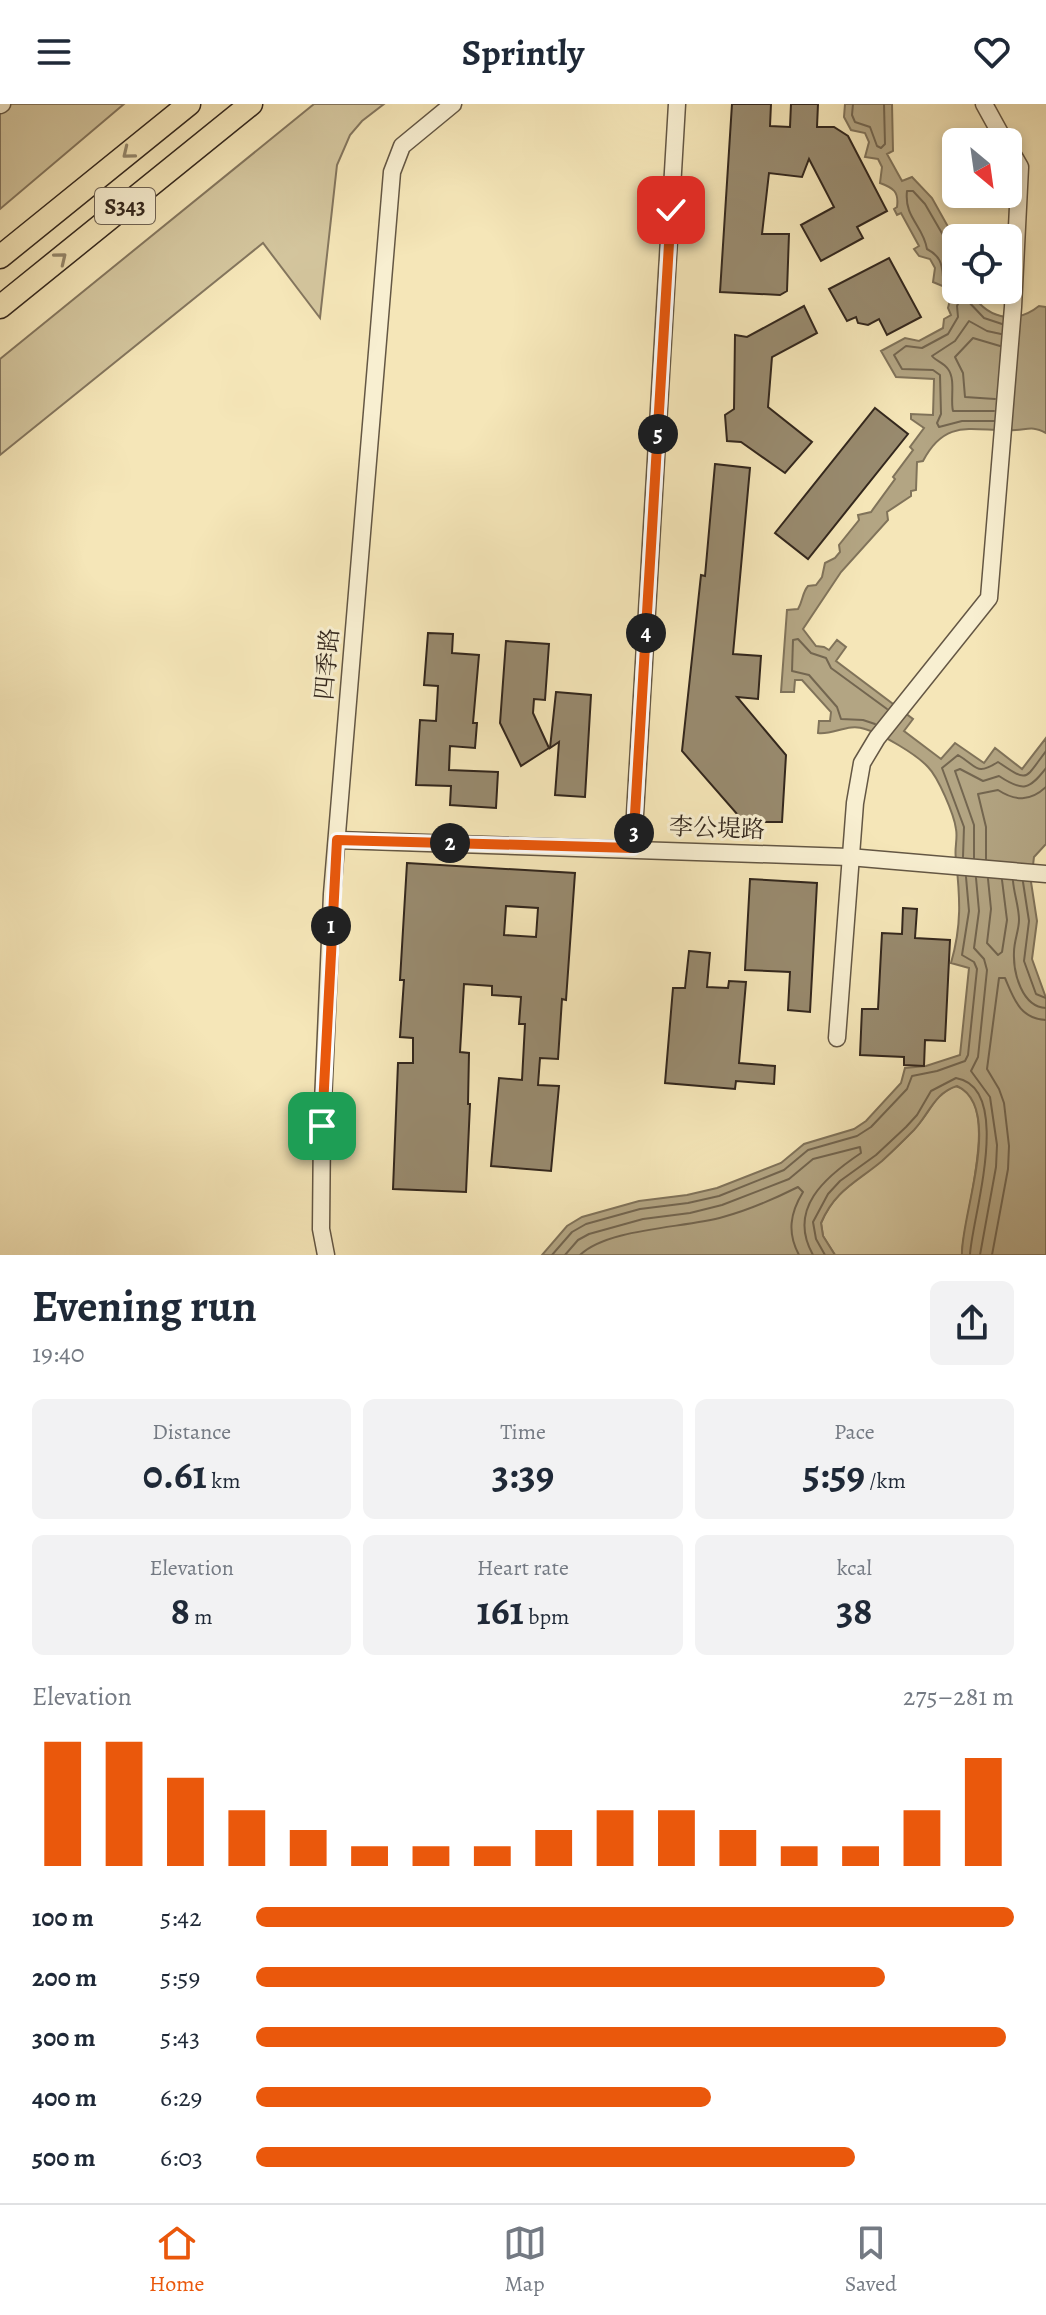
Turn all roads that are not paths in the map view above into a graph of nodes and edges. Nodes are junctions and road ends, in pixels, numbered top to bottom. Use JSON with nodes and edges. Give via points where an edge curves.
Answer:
{"nodes":[{"id":1,"x":189,"y":104,"type":"edge"},
{"id":2,"x":251,"y":104,"type":"edge"},
{"id":3,"x":453,"y":104,"type":"edge"},
{"id":4,"x":677,"y":104,"type":"edge"},
{"id":5,"x":984,"y":104,"type":"edge"},
{"id":6,"x":998,"y":128,"type":"edge"},
{"id":7,"x":1018,"y":208,"type":"edge"},
{"id":8,"x":0,"y":257,"type":"edge"},
{"id":9,"x":0,"y":307,"type":"edge"},
{"id":10,"x":337,"y":840,"type":"junction"},
{"id":11,"x":633,"y":848,"type":"junction"},
{"id":12,"x":849,"y":857,"type":"junction"},
{"id":13,"x":1046,"y":874,"type":"edge"},
{"id":14,"x":837,"y":1038,"type":"dead end"},
{"id":15,"x":326,"y":1255,"type":"edge"}],
"edges":[{"from":1,"to":8,"type":"main road","number":"S343","one_way":true},
{"from":9,"to":2,"type":"main road","number":"S343","one_way":true},
{"from":3,"to":10,"type":"street","name":"四季路","via":[[402,146],[392,172]]},
{"from":4,"to":11,"type":"street"},
{"from":5,"to":6,"type":"street"},
{"from":7,"to":12,"type":"street","via":[[989,598],[862,763]]},
{"from":10,"to":11,"type":"street","name":"李公堤路"},
{"from":10,"to":15,"type":"street","name":"四季路","via":[[322,1126],[321,1229]]},
{"from":11,"to":12,"type":"street","name":"李公堤路"},
{"from":12,"to":13,"type":"street","name":"李公堤路"},
{"from":12,"to":14,"type":"street"}]}
